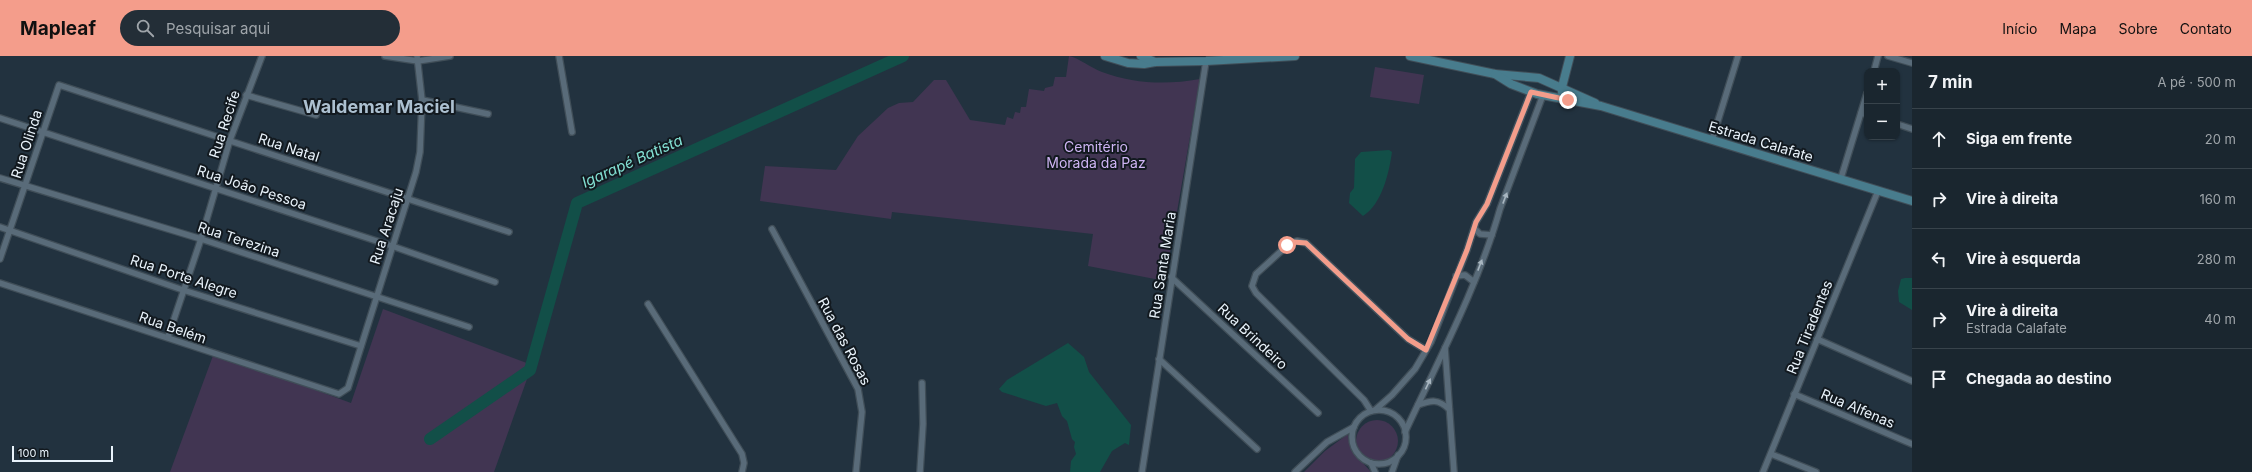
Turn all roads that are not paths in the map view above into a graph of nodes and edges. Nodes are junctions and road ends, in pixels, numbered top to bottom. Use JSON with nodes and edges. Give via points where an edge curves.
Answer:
{"nodes":[{"id":1,"x":262,"y":56,"type":"edge"},
{"id":2,"x":385,"y":56,"type":"edge"},
{"id":3,"x":450,"y":56,"type":"edge"},
{"id":4,"x":559,"y":56,"type":"edge"},
{"id":5,"x":1105,"y":56,"type":"edge"},
{"id":6,"x":1141,"y":56,"type":"edge"},
{"id":7,"x":1295,"y":56,"type":"edge"},
{"id":8,"x":1410,"y":56,"type":"edge"},
{"id":9,"x":1570,"y":56,"type":"edge"},
{"id":10,"x":1738,"y":56,"type":"edge"},
{"id":11,"x":1878,"y":56,"type":"edge"},
{"id":12,"x":1888,"y":56,"type":"edge"},
{"id":13,"x":418,"y":59,"type":"edge"},
{"id":14,"x":1206,"y":61,"type":"junction"},
{"id":15,"x":1155,"y":62,"type":"junction"},
{"id":16,"x":1912,"y":63,"type":"edge"},
{"id":17,"x":1875,"y":68,"type":"edge"},
{"id":18,"x":1495,"y":74,"type":"junction"},
{"id":19,"x":1530,"y":77,"type":"junction"},
{"id":20,"x":61,"y":85,"type":"joint"},
{"id":21,"x":1562,"y":87,"type":"junction"},
{"id":22,"x":1527,"y":90,"type":"junction"},
{"id":23,"x":246,"y":95,"type":"junction"},
{"id":24,"x":1544,"y":95,"type":"junction"},
{"id":25,"x":1558,"y":98,"type":"junction"},
{"id":26,"x":422,"y":100,"type":"junction"},
{"id":27,"x":1601,"y":106,"type":"junction"},
{"id":28,"x":488,"y":114,"type":"dead end"},
{"id":29,"x":1864,"y":114,"type":"edge"},
{"id":30,"x":316,"y":115,"type":"dead end"},
{"id":31,"x":0,"y":118,"type":"edge"},
{"id":32,"x":1900,"y":125,"type":"edge"},
{"id":33,"x":1912,"y":129,"type":"edge"},
{"id":34,"x":42,"y":132,"type":"junction"},
{"id":35,"x":572,"y":132,"type":"dead end"},
{"id":36,"x":230,"y":140,"type":"junction"},
{"id":37,"x":1712,"y":140,"type":"junction"},
{"id":38,"x":0,"y":178,"type":"edge"},
{"id":39,"x":1841,"y":178,"type":"junction"},
{"id":40,"x":24,"y":186,"type":"junction"},
{"id":41,"x":216,"y":188,"type":"junction"},
{"id":42,"x":1878,"y":191,"type":"junction"},
{"id":43,"x":408,"y":198,"type":"junction"},
{"id":44,"x":1912,"y":201,"type":"edge"},
{"id":45,"x":0,"y":227,"type":"edge"},
{"id":46,"x":772,"y":229,"type":"dead end"},
{"id":47,"x":1474,"y":229,"type":"junction"},
{"id":48,"x":10,"y":230,"type":"junction"},
{"id":49,"x":509,"y":232,"type":"dead end"},
{"id":50,"x":1492,"y":235,"type":"junction"},
{"id":51,"x":201,"y":239,"type":"junction"},
{"id":52,"x":392,"y":246,"type":"junction"},
{"id":53,"x":0,"y":259,"type":"edge"},
{"id":54,"x":1456,"y":276,"type":"junction"},
{"id":55,"x":1171,"y":277,"type":"junction"},
{"id":56,"x":0,"y":282,"type":"edge"},
{"id":57,"x":495,"y":282,"type":"dead end"},
{"id":58,"x":1474,"y":282,"type":"junction"},
{"id":59,"x":183,"y":290,"type":"junction"},
{"id":60,"x":376,"y":296,"type":"junction"},
{"id":61,"x":648,"y":304,"type":"dead end"},
{"id":62,"x":469,"y":327,"type":"dead end"},
{"id":63,"x":168,"y":337,"type":"junction"},
{"id":64,"x":1818,"y":340,"type":"junction"},
{"id":65,"x":361,"y":346,"type":"junction"},
{"id":66,"x":1445,"y":346,"type":"junction"},
{"id":67,"x":1426,"y":350,"type":"junction"},
{"id":68,"x":1159,"y":359,"type":"junction"},
{"id":69,"x":1912,"y":381,"type":"edge"},
{"id":70,"x":922,"y":383,"type":"dead end"},
{"id":71,"x":339,"y":394,"type":"joint"},
{"id":72,"x":1794,"y":394,"type":"junction"},
{"id":73,"x":1418,"y":404,"type":"junction"},
{"id":74,"x":1449,"y":409,"type":"junction"},
{"id":75,"x":1373,"y":411,"type":"junction"},
{"id":76,"x":1318,"y":414,"type":"dead end"},
{"id":77,"x":1354,"y":427,"type":"junction"},
{"id":78,"x":1405,"y":432,"type":"junction"},
{"id":79,"x":1912,"y":444,"type":"edge"},
{"id":80,"x":1257,"y":449,"type":"dead end"},
{"id":81,"x":1771,"y":454,"type":"junction"},
{"id":82,"x":1398,"y":456,"type":"junction"},
{"id":83,"x":1371,"y":463,"type":"junction"},
{"id":84,"x":742,"y":472,"type":"edge"},
{"id":85,"x":856,"y":472,"type":"edge"},
{"id":86,"x":920,"y":472,"type":"edge"},
{"id":87,"x":1142,"y":472,"type":"edge"},
{"id":88,"x":1295,"y":472,"type":"edge"},
{"id":89,"x":1376,"y":472,"type":"edge"},
{"id":90,"x":1392,"y":472,"type":"edge"},
{"id":91,"x":1454,"y":472,"type":"edge"},
{"id":92,"x":1763,"y":472,"type":"edge"},
{"id":93,"x":1816,"y":472,"type":"edge"}],
"edges":[{"from":1,"to":23,"type":"street","name":"Rua Recife"},
{"from":2,"to":13,"type":"street"},
{"from":3,"to":13,"type":"street"},
{"from":4,"to":35,"type":"street"},
{"from":5,"to":15,"type":"street","via":[[1137,64]]},
{"from":6,"to":15,"type":"street"},
{"from":7,"to":14,"type":"street"},
{"from":8,"to":18,"type":"street","name":"Estrada Calafate"},
{"from":9,"to":21,"type":"street"},
{"from":10,"to":37,"type":"street"},
{"from":11,"to":17,"type":"street"},
{"from":12,"to":16,"type":"street"},
{"from":13,"to":26,"type":"street","name":"Rua Aracaju"},
{"from":14,"to":15,"type":"street"},
{"from":14,"to":55,"type":"street","name":"Rua Santa Maria"},
{"from":18,"to":19,"type":"street","name":"Estrada Calafate"},
{"from":18,"to":22,"type":"street","name":"Estrada Calafate"},
{"from":19,"to":21,"type":"street","name":"Estrada Calafate"},
{"from":19,"to":22,"type":"street","via":[[1522,83]]},
{"from":20,"to":34,"type":"street","name":"Rua Olinda","via":[[57,87]]},
{"from":20,"to":36,"type":"street","name":"Rua Natal"},
{"from":21,"to":25,"type":"street","via":[[1562,94]]},
{"from":21,"to":27,"type":"street","name":"Estrada Calafate"},
{"from":22,"to":24,"type":"street","name":"Estrada Calafate"},
{"from":22,"to":47,"type":"street","via":[[1487,204]]},
{"from":23,"to":30,"type":"street"},
{"from":23,"to":36,"type":"street","name":"Rua Recife"},
{"from":24,"to":25,"type":"street","name":"Estrada Calafate"},
{"from":50,"to":24,"type":"street","one_way":true},
{"from":25,"to":27,"type":"street","name":"Estrada Calafate"},
{"from":26,"to":28,"type":"street"},
{"from":26,"to":43,"type":"street","name":"Rua Aracaju","via":[[420,152]]},
{"from":27,"to":37,"type":"street","name":"Estrada Calafate"},
{"from":29,"to":39,"type":"street"},
{"from":31,"to":34,"type":"street","name":"Rua João Pessoa"},
{"from":32,"to":33,"type":"street"},
{"from":34,"to":40,"type":"street","name":"Rua Olinda"},
{"from":34,"to":41,"type":"street","name":"Rua João Pessoa"},
{"from":36,"to":41,"type":"street","name":"Rua Recife"},
{"from":36,"to":43,"type":"street","name":"Rua Natal"},
{"from":37,"to":39,"type":"street","name":"Estrada Calafate"},
{"from":38,"to":40,"type":"street","name":"Rua Terezina"},
{"from":39,"to":42,"type":"street","name":"Estrada Calafate"},
{"from":40,"to":48,"type":"street","name":"Rua Olinda"},
{"from":40,"to":51,"type":"street","name":"Rua Terezina"},
{"from":41,"to":51,"type":"street","name":"Rua Recife"},
{"from":41,"to":52,"type":"street","name":"Rua João Pessoa"},
{"from":42,"to":44,"type":"street","name":"Estrada Calafate"},
{"from":42,"to":64,"type":"street","name":"Rua Tiradentes"},
{"from":43,"to":49,"type":"street","name":"Rua Natal"},
{"from":43,"to":52,"type":"street","name":"Rua Aracaju"},
{"from":45,"to":48,"type":"street","name":"Rua Porte Alegre"},
{"from":46,"to":85,"type":"street","name":"Rua das Rosas","via":[[858,389],[862,412]]},
{"from":47,"to":50,"type":"street","via":[[1480,234]]},
{"from":47,"to":54,"type":"street"},
{"from":48,"to":53,"type":"street","name":"Rua Olinda"},
{"from":48,"to":59,"type":"street","name":"Rua Porte Alegre"},
{"from":58,"to":50,"type":"street","one_way":true},
{"from":51,"to":59,"type":"street","name":"Rua Recife"},
{"from":51,"to":60,"type":"street","name":"Rua Terezina"},
{"from":52,"to":57,"type":"street","name":"Rua João Pessoa"},
{"from":52,"to":60,"type":"street","name":"Rua Aracaju"},
{"from":54,"to":58,"type":"street","via":[[1465,275]]},
{"from":54,"to":67,"type":"street"},
{"from":55,"to":68,"type":"street","name":"Rua Santa Maria"},
{"from":55,"to":76,"type":"street","name":"Rua Brindeiro"},
{"from":56,"to":63,"type":"street","name":"Rua Belém"},
{"from":58,"to":66,"type":"street"},
{"from":59,"to":63,"type":"street","name":"Rua Recife"},
{"from":59,"to":65,"type":"street","name":"Rua Porte Alegre"},
{"from":60,"to":62,"type":"street","name":"Rua Terezina"},
{"from":60,"to":65,"type":"street","name":"Rua Aracaju"},
{"from":61,"to":84,"type":"street","via":[[740,450],[743,458]]},
{"from":63,"to":71,"type":"street","name":"Rua Belém"},
{"from":64,"to":69,"type":"street"},
{"from":64,"to":72,"type":"street","name":"Rua Tiradentes"},
{"from":65,"to":71,"type":"street","name":"Rua Aracaju","via":[[348,388]]},
{"from":73,"to":66,"type":"street","one_way":true},
{"from":66,"to":74,"type":"street"},
{"from":67,"to":75,"type":"street","via":[[1406,379]]},
{"from":67,"to":75,"type":"street","via":[[1408,339],[1306,243],[1290,243],[1256,274],[1252,282],[1256,293]]},
{"from":68,"to":80,"type":"street"},
{"from":68,"to":87,"type":"street","name":"Rua Santa Maria"},
{"from":70,"to":86,"type":"street"},
{"from":72,"to":79,"type":"street","name":"Rua Alfenas"},
{"from":72,"to":81,"type":"street","name":"Rua Tiradentes"},
{"from":73,"to":74,"type":"street","via":[[1431,400],[1438,401]]},
{"from":73,"to":78,"type":"street"},
{"from":74,"to":91,"type":"street"},
{"from":75,"to":77,"type":"street","via":[[1360,417]]},
{"from":75,"to":78,"type":"street","via":[[1386,411],[1397,417]]},
{"from":77,"to":83,"type":"street","via":[[1352,442],[1356,451]]},
{"from":77,"to":88,"type":"street","via":[[1327,442]]},
{"from":78,"to":82,"type":"street","via":[[1405,442]]},
{"from":81,"to":92,"type":"street","name":"Rua Tiradentes"},
{"from":81,"to":93,"type":"street"},
{"from":82,"to":83,"type":"street","via":[[1386,463]]},
{"from":82,"to":90,"type":"street"},
{"from":83,"to":89,"type":"street"}]}
